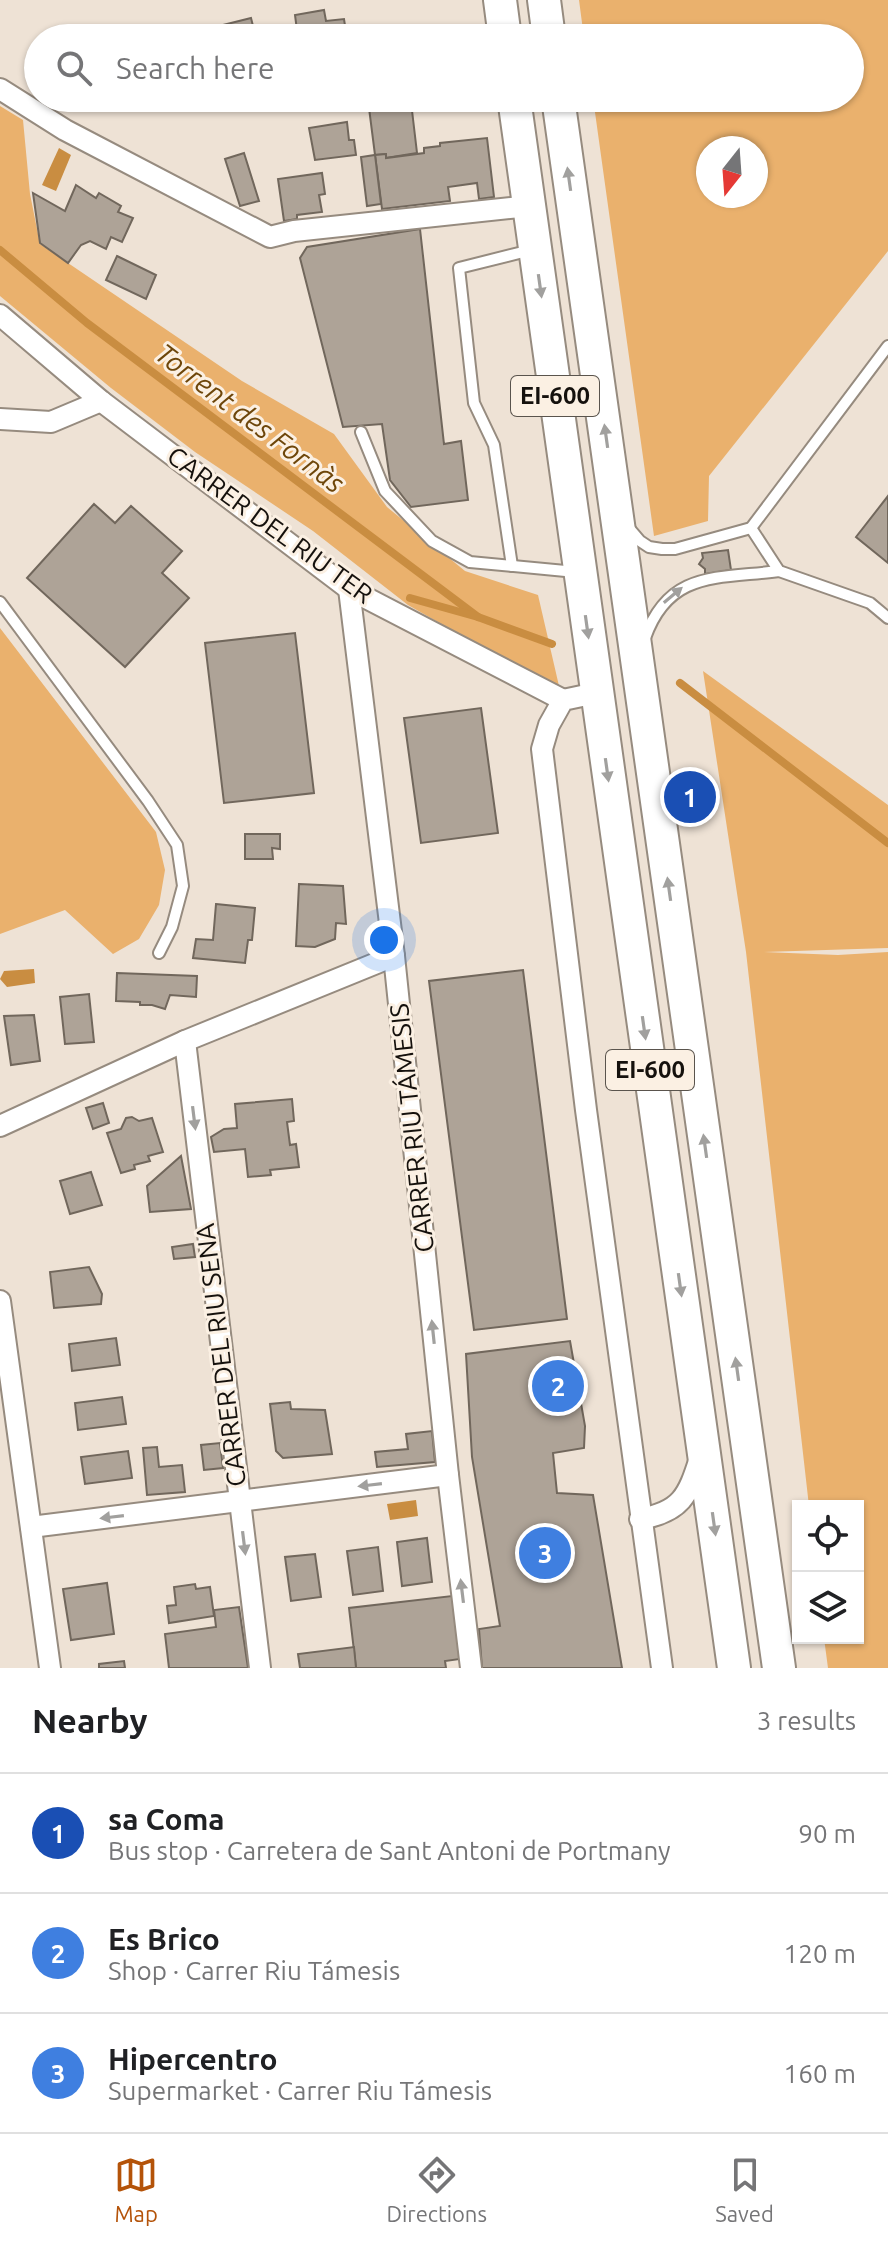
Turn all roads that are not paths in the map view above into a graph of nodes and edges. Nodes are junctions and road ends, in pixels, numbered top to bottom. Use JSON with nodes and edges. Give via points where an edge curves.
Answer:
{"nodes":[{"id":1,"x":500,"y":0,"type":"edge"},
{"id":2,"x":544,"y":0,"type":"edge"},
{"id":3,"x":503,"y":24,"type":"edge"},
{"id":4,"x":547,"y":24,"type":"edge"},
{"id":5,"x":0,"y":89,"type":"edge"},
{"id":6,"x":24,"y":104,"type":"edge"},
{"id":7,"x":36,"y":112,"type":"edge"},
{"id":8,"x":516,"y":112,"type":"edge"},
{"id":9,"x":560,"y":112,"type":"edge"},
{"id":10,"x":529,"y":206,"type":"junction"},
{"id":11,"x":535,"y":249,"type":"junction"},
{"id":12,"x":0,"y":315,"type":"edge"},
{"id":13,"x":888,"y":346,"type":"edge"},
{"id":14,"x":101,"y":401,"type":"junction"},
{"id":15,"x":0,"y":419,"type":"edge"},
{"id":16,"x":361,"y":432,"type":"dead end"},
{"id":17,"x":617,"y":513,"type":"junction"},
{"id":18,"x":751,"y":528,"type":"junction"},
{"id":19,"x":512,"y":566,"type":"junction"},
{"id":20,"x":779,"y":571,"type":"junction"},
{"id":21,"x":579,"y":572,"type":"junction"},
{"id":22,"x":349,"y":589,"type":"junction"},
{"id":23,"x":0,"y":602,"type":"edge"},
{"id":24,"x":888,"y":618,"type":"edge"},
{"id":25,"x":638,"y":663,"type":"junction"},
{"id":26,"x":596,"y":693,"type":"junction"},
{"id":27,"x":563,"y":700,"type":"junction"},
{"id":28,"x":159,"y":953,"type":"dead end"},
{"id":29,"x":394,"y":956,"type":"junction"},
{"id":30,"x":185,"y":1041,"type":"junction"},
{"id":31,"x":0,"y":1126,"type":"edge"},
{"id":32,"x":0,"y":1301,"type":"edge"},
{"id":33,"x":703,"y":1447,"type":"junction"},
{"id":34,"x":448,"y":1475,"type":"junction"},
{"id":35,"x":238,"y":1501,"type":"junction"},
{"id":36,"x":640,"y":1519,"type":"junction"},
{"id":37,"x":31,"y":1527,"type":"junction"},
{"id":38,"x":50,"y":1668,"type":"edge"},
{"id":39,"x":260,"y":1668,"type":"edge"},
{"id":40,"x":471,"y":1668,"type":"edge"},
{"id":41,"x":662,"y":1668,"type":"edge"},
{"id":42,"x":734,"y":1668,"type":"edge"},
{"id":43,"x":779,"y":1668,"type":"edge"}],
"edges":[{"from":1,"to":3,"type":"main road"},
{"from":2,"to":4,"type":"main road"},
{"from":5,"to":6,"type":"street"},
{"from":7,"to":10,"type":"street","via":[[270,237]]},
{"from":8,"to":10,"type":"main road","number":"EI-600"},
{"from":17,"to":9,"type":"main road","number":"EI-600","one_way":true},
{"from":10,"to":11,"type":"main road","number":"EI-600"},
{"from":11,"to":19,"type":"lane","via":[[459,268],[474,403],[494,445]]},
{"from":11,"to":21,"type":"main road","number":"EI-600","one_way":true},
{"from":12,"to":14,"type":"street","name":"CARRER DEL RIU TER"},
{"from":13,"to":18,"type":"lane"},
{"from":14,"to":15,"type":"street","via":[[51,422]]},
{"from":14,"to":22,"type":"street","name":"CARRER DEL RIU TER"},
{"from":16,"to":19,"type":"lane","via":[[385,491],[432,541],[470,562]]},
{"from":17,"to":18,"type":"lane","via":[[640,541],[662,549]]},
{"from":17,"to":25,"type":"main road","number":"EI-600"},
{"from":18,"to":20,"type":"lane"},
{"from":19,"to":21,"type":"lane"},
{"from":20,"to":24,"type":"lane","via":[[870,603]]},
{"from":25,"to":20,"type":"lane","one_way":true,"via":[[652,620],[678,589],[693,582]]},
{"from":21,"to":26,"type":"main road","number":"EI-600","one_way":true},
{"from":22,"to":27,"type":"street","name":"CARRER DEL RIU TER"},
{"from":22,"to":29,"type":"street","name":"CARRER RIU TÁMESIS"},
{"from":23,"to":28,"type":"lane","via":[[177,845],[183,886]]},
{"from":43,"to":25,"type":"main road","number":"EI-600","one_way":true},
{"from":26,"to":27,"type":"street"},
{"from":26,"to":33,"type":"main road","number":"EI-600","one_way":true},
{"from":27,"to":36,"type":"street","via":[[542,749]]},
{"from":29,"to":30,"type":"street"},
{"from":34,"to":29,"type":"street","name":"CARRER RIU TÁMESIS","one_way":true},
{"from":30,"to":31,"type":"street"},
{"from":30,"to":35,"type":"street","name":"CARRER DEL RIU SENA","one_way":true},
{"from":32,"to":37,"type":"street"},
{"from":33,"to":36,"type":"street","via":[[695,1475],[676,1507]]},
{"from":33,"to":42,"type":"main road","number":"EI-600","one_way":true},
{"from":34,"to":35,"type":"street","one_way":true},
{"from":40,"to":34,"type":"street","name":"CARRER RIU TÁMESIS","one_way":true},
{"from":35,"to":37,"type":"street","one_way":true},
{"from":35,"to":39,"type":"street","name":"CARRER DEL RIU SENA","one_way":true},
{"from":36,"to":41,"type":"street"},
{"from":37,"to":38,"type":"street"}]}
